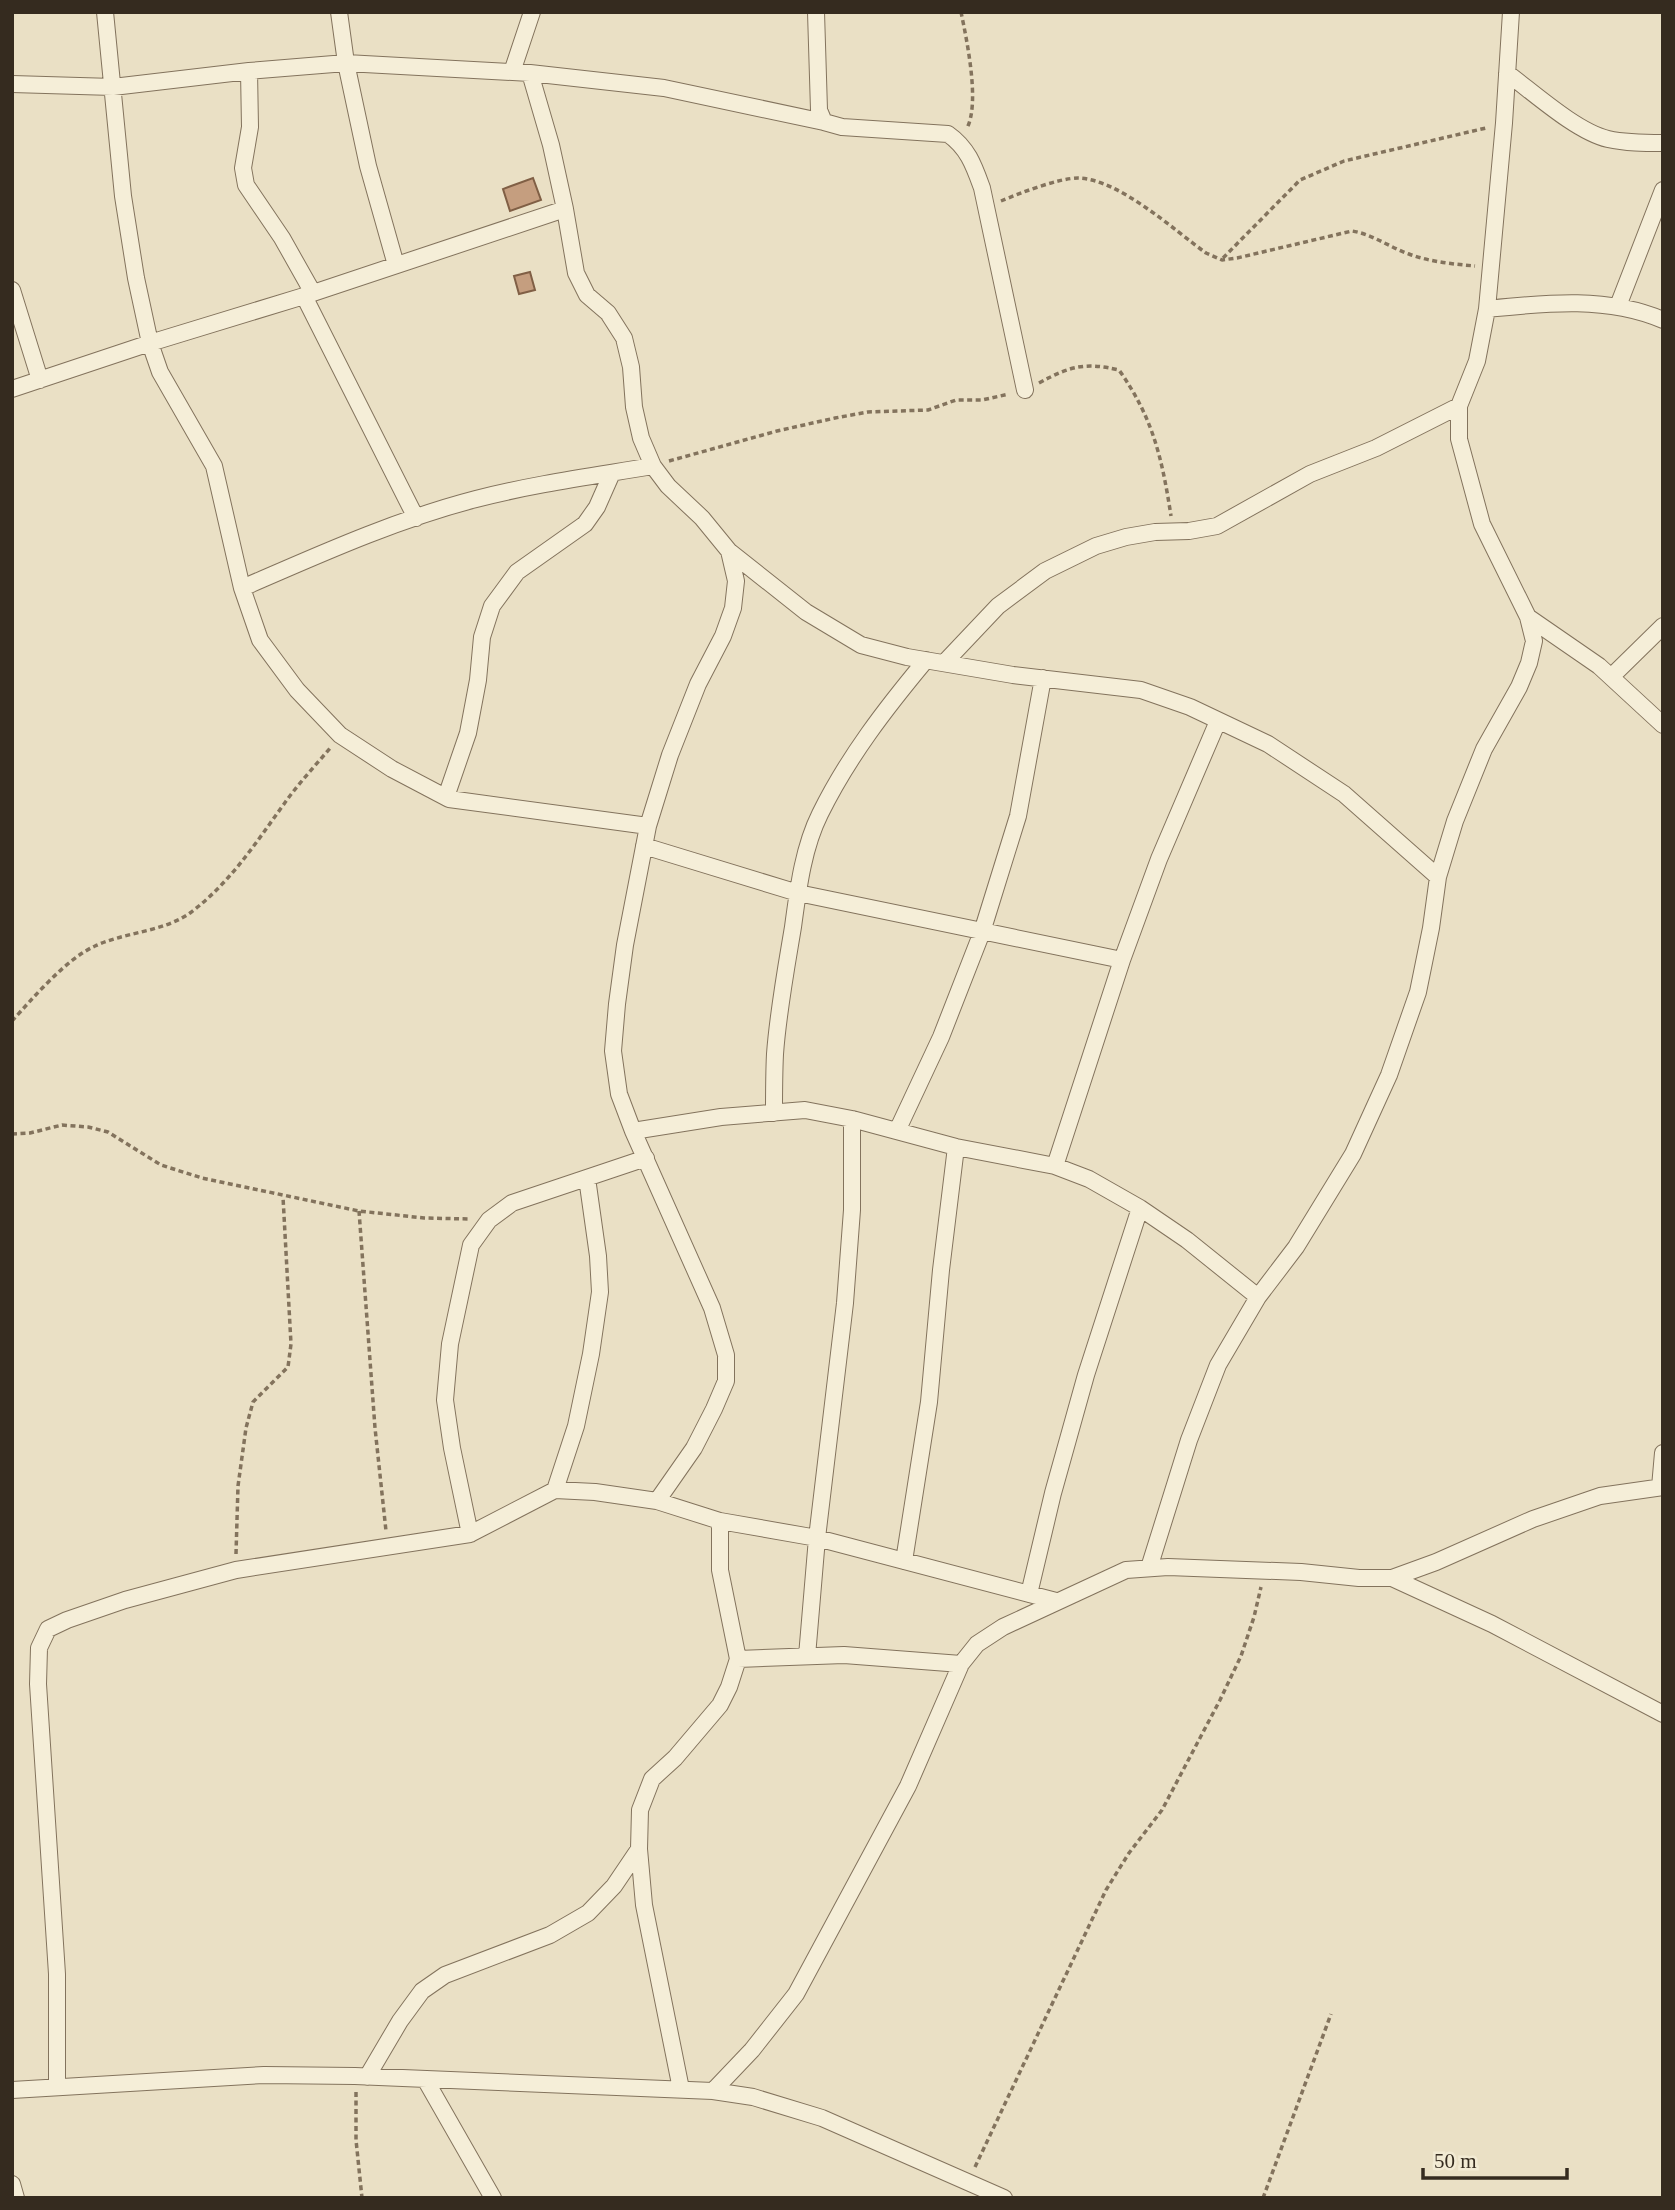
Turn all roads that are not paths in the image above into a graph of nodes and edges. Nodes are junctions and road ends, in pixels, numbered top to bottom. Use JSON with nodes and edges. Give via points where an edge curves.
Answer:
{"nodes":[{"id":1,"x":104,"y":12,"type":"edge"},
{"id":2,"x":339,"y":12,"type":"edge"},
{"id":3,"x":532,"y":12,"type":"edge"},
{"id":4,"x":817,"y":12,"type":"edge"},
{"id":5,"x":1511,"y":12,"type":"edge"},
{"id":6,"x":346,"y":63,"type":"junction"},
{"id":7,"x":249,"y":71,"type":"junction"},
{"id":8,"x":512,"y":72,"type":"junction"},
{"id":9,"x":530,"y":73,"type":"junction"},
{"id":10,"x":1507,"y":73,"type":"junction"},
{"id":11,"x":12,"y":84,"type":"edge"},
{"id":12,"x":113,"y":87,"type":"junction"},
{"id":13,"x":824,"y":122,"type":"junction"},
{"id":14,"x":1663,"y":143,"type":"edge"},
{"id":15,"x":1663,"y":190,"type":"edge"},
{"id":16,"x":565,"y":209,"type":"junction"},
{"id":17,"x":396,"y":265,"type":"junction"},
{"id":18,"x":12,"y":290,"type":"edge"},
{"id":19,"x":309,"y":295,"type":"junction"},
{"id":20,"x":1618,"y":306,"type":"junction"},
{"id":21,"x":1487,"y":309,"type":"junction"},
{"id":22,"x":1663,"y":320,"type":"edge"},
{"id":23,"x":150,"y":343,"type":"junction"},
{"id":24,"x":40,"y":380,"type":"junction"},
{"id":25,"x":12,"y":389,"type":"edge"},
{"id":26,"x":1026,"y":390,"type":"road end"},
{"id":27,"x":1460,"y":406,"type":"junction"},
{"id":28,"x":653,"y":466,"type":"junction"},
{"id":29,"x":612,"y":473,"type":"junction"},
{"id":30,"x":416,"y":518,"type":"junction"},
{"id":31,"x":729,"y":551,"type":"junction"},
{"id":32,"x":242,"y":588,"type":"junction"},
{"id":33,"x":1528,"y":617,"type":"junction"},
{"id":34,"x":1663,"y":626,"type":"edge"},
{"id":35,"x":926,"y":660,"type":"junction"},
{"id":36,"x":945,"y":663,"type":"junction"},
{"id":37,"x":1611,"y":677,"type":"junction"},
{"id":38,"x":1043,"y":678,"type":"junction"},
{"id":39,"x":1218,"y":721,"type":"junction"},
{"id":40,"x":1663,"y":725,"type":"edge"},
{"id":41,"x":446,"y":797,"type":"junction"},
{"id":42,"x":648,"y":826,"type":"junction"},
{"id":43,"x":644,"y":846,"type":"junction"},
{"id":44,"x":1438,"y":877,"type":"junction"},
{"id":45,"x":798,"y":893,"type":"junction"},
{"id":46,"x":982,"y":932,"type":"junction"},
{"id":47,"x":1122,"y":960,"type":"junction"},
{"id":48,"x":774,"y":1113,"type":"junction"},
{"id":49,"x":852,"y":1119,"type":"junction"},
{"id":50,"x":633,"y":1131,"type":"junction"},
{"id":51,"x":897,"y":1131,"type":"junction"},
{"id":52,"x":956,"y":1147,"type":"junction"},
{"id":53,"x":646,"y":1158,"type":"junction"},
{"id":54,"x":1055,"y":1166,"type":"junction"},
{"id":55,"x":587,"y":1178,"type":"junction"},
{"id":56,"x":1140,"y":1208,"type":"junction"},
{"id":57,"x":1258,"y":1297,"type":"junction"},
{"id":58,"x":1663,"y":1453,"type":"edge"},
{"id":59,"x":1662,"y":1487,"type":"edge"},
{"id":60,"x":555,"y":1490,"type":"junction"},
{"id":61,"x":657,"y":1501,"type":"junction"},
{"id":62,"x":720,"y":1521,"type":"junction"},
{"id":63,"x":470,"y":1534,"type":"junction"},
{"id":64,"x":817,"y":1538,"type":"junction"},
{"id":65,"x":904,"y":1561,"type":"junction"},
{"id":66,"x":1149,"y":1568,"type":"junction"},
{"id":67,"x":1392,"y":1578,"type":"junction"},
{"id":68,"x":1029,"y":1594,"type":"junction"},
{"id":69,"x":1056,"y":1601,"type":"junction"},
{"id":70,"x":807,"y":1656,"type":"junction"},
{"id":71,"x":738,"y":1659,"type":"junction"},
{"id":72,"x":961,"y":1664,"type":"junction"},
{"id":73,"x":1663,"y":1714,"type":"edge"},
{"id":74,"x":639,"y":1849,"type":"junction"},
{"id":75,"x":361,"y":2076,"type":"junction"},
{"id":76,"x":425,"y":2079,"type":"junction"},
{"id":77,"x":57,"y":2087,"type":"junction"},
{"id":78,"x":12,"y":2090,"type":"edge"},
{"id":79,"x":681,"y":2090,"type":"junction"},
{"id":80,"x":713,"y":2091,"type":"junction"},
{"id":81,"x":12,"y":2184,"type":"edge"},
{"id":82,"x":16,"y":2198,"type":"edge"},
{"id":83,"x":494,"y":2198,"type":"edge"},
{"id":84,"x":1004,"y":2198,"type":"edge"}],
"edges":[{"from":1,"to":12,"type":"street"},
{"from":2,"to":6,"type":"street"},
{"from":3,"to":8,"type":"street"},
{"from":4,"to":13,"type":"street","via":[[819,110]]},
{"from":5,"to":10,"type":"street"},
{"from":6,"to":7,"type":"street"},
{"from":6,"to":8,"type":"street"},
{"from":6,"to":17,"type":"street"},
{"from":7,"to":12,"type":"street"},
{"from":7,"to":19,"type":"street","via":[[246,185],[282,238]]},
{"from":8,"to":9,"type":"street"},
{"from":9,"to":13,"type":"street","via":[[664,88]]},
{"from":9,"to":16,"type":"street"},
{"from":10,"to":14,"type":"street","via":[[1581,127],[1605,138]]},
{"from":10,"to":21,"type":"street"},
{"from":11,"to":12,"type":"street"},
{"from":12,"to":23,"type":"street","via":[[123,196]]},
{"from":13,"to":26,"type":"street","via":[[947,134],[960,143],[982,188]]},
{"from":15,"to":20,"type":"street"},
{"from":16,"to":17,"type":"street"},
{"from":16,"to":28,"type":"street","via":[[576,273],[587,295],[608,313],[624,338],[641,438]]},
{"from":17,"to":19,"type":"street"},
{"from":18,"to":24,"type":"street"},
{"from":19,"to":23,"type":"street"},
{"from":19,"to":30,"type":"street"},
{"from":20,"to":21,"type":"street","via":[[1552,302]]},
{"from":20,"to":22,"type":"street"},
{"from":21,"to":27,"type":"street","via":[[1478,361]]},
{"from":23,"to":24,"type":"street"},
{"from":23,"to":32,"type":"street","via":[[160,372],[214,466]]},
{"from":24,"to":25,"type":"street"},
{"from":27,"to":33,"type":"street","via":[[1459,439],[1482,524]]},
{"from":27,"to":36,"type":"street","via":[[1376,448],[1310,474],[1217,526],[1126,537],[1045,571],[998,606]]},
{"from":28,"to":29,"type":"street"},
{"from":28,"to":31,"type":"street"},
{"from":29,"to":30,"type":"street","via":[[476,499]]},
{"from":29,"to":41,"type":"street","via":[[584,524],[517,572],[492,606],[482,637],[468,733]]},
{"from":30,"to":32,"type":"street"},
{"from":31,"to":35,"type":"street","via":[[806,612],[861,645]]},
{"from":31,"to":42,"type":"street","via":[[736,581],[733,608],[670,755]]},
{"from":32,"to":41,"type":"street","via":[[260,640],[297,690],[340,735]]},
{"from":33,"to":37,"type":"street"},
{"from":33,"to":44,"type":"street","via":[[1534,641],[1529,663],[1484,749]]},
{"from":34,"to":37,"type":"street"},
{"from":35,"to":36,"type":"street"},
{"from":35,"to":45,"type":"street","via":[[857,748],[819,816]]},
{"from":36,"to":38,"type":"street"},
{"from":37,"to":40,"type":"street"},
{"from":38,"to":39,"type":"street","via":[[1140,690]]},
{"from":38,"to":46,"type":"street","via":[[1018,816]]},
{"from":39,"to":44,"type":"street","via":[[1268,744],[1344,794]]},
{"from":39,"to":47,"type":"street"},
{"from":41,"to":42,"type":"street"},
{"from":42,"to":43,"type":"street"},
{"from":43,"to":45,"type":"street"},
{"from":43,"to":50,"type":"street","via":[[625,945],[613,1051],[619,1094]]},
{"from":44,"to":57,"type":"street","via":[[1418,992],[1389,1075],[1353,1154],[1296,1247]]},
{"from":45,"to":46,"type":"street"},
{"from":45,"to":48,"type":"street","via":[[781,998]]},
{"from":46,"to":47,"type":"street"},
{"from":46,"to":51,"type":"street","via":[[941,1037]]},
{"from":47,"to":54,"type":"street"},
{"from":48,"to":49,"type":"street","via":[[805,1110]]},
{"from":48,"to":50,"type":"street"},
{"from":49,"to":51,"type":"street"},
{"from":49,"to":64,"type":"street","via":[[845,1303]]},
{"from":50,"to":53,"type":"street"},
{"from":51,"to":52,"type":"street"},
{"from":52,"to":54,"type":"street"},
{"from":52,"to":65,"type":"street","via":[[929,1402]]},
{"from":53,"to":55,"type":"street"},
{"from":53,"to":61,"type":"street","via":[[712,1308],[726,1355],[726,1381],[714,1409],[694,1448]]},
{"from":54,"to":56,"type":"street"},
{"from":55,"to":60,"type":"street","via":[[600,1292],[576,1426]]},
{"from":55,"to":63,"type":"street","via":[[512,1203],[489,1220],[471,1245],[450,1344],[445,1400]]},
{"from":56,"to":57,"type":"street"},
{"from":56,"to":68,"type":"street","via":[[1086,1375]]},
{"from":57,"to":66,"type":"street","via":[[1218,1365]]},
{"from":58,"to":59,"type":"street"},
{"from":59,"to":67,"type":"street","via":[[1601,1496],[1533,1518]]},
{"from":60,"to":61,"type":"street"},
{"from":60,"to":63,"type":"street"},
{"from":61,"to":62,"type":"street"},
{"from":62,"to":64,"type":"street"},
{"from":62,"to":71,"type":"street","via":[[720,1570]]},
{"from":63,"to":77,"type":"street","via":[[236,1570],[125,1600],[48,1629],[39,1648],[38,1684],[57,1974]]},
{"from":64,"to":65,"type":"street"},
{"from":64,"to":70,"type":"street"},
{"from":65,"to":68,"type":"street"},
{"from":66,"to":67,"type":"street"},
{"from":66,"to":69,"type":"street","via":[[1126,1570]]},
{"from":67,"to":73,"type":"street","via":[[1586,1671]]},
{"from":68,"to":69,"type":"street"},
{"from":69,"to":72,"type":"street","via":[[977,1644]]},
{"from":70,"to":71,"type":"street"},
{"from":70,"to":72,"type":"street"},
{"from":71,"to":74,"type":"street","via":[[720,1705],[652,1779],[640,1810]]},
{"from":72,"to":80,"type":"street","via":[[908,1786],[796,1994]]},
{"from":74,"to":75,"type":"street","via":[[588,1913],[550,1935],[444,1975],[422,1991]]},
{"from":74,"to":79,"type":"street","via":[[644,1905]]},
{"from":75,"to":76,"type":"street"},
{"from":75,"to":77,"type":"street","via":[[264,2075]]},
{"from":76,"to":79,"type":"street"},
{"from":76,"to":83,"type":"street"},
{"from":77,"to":78,"type":"street"},
{"from":79,"to":80,"type":"street"},
{"from":80,"to":84,"type":"street","via":[[753,2097],[822,2118]]},
{"from":81,"to":82,"type":"street"}]}
